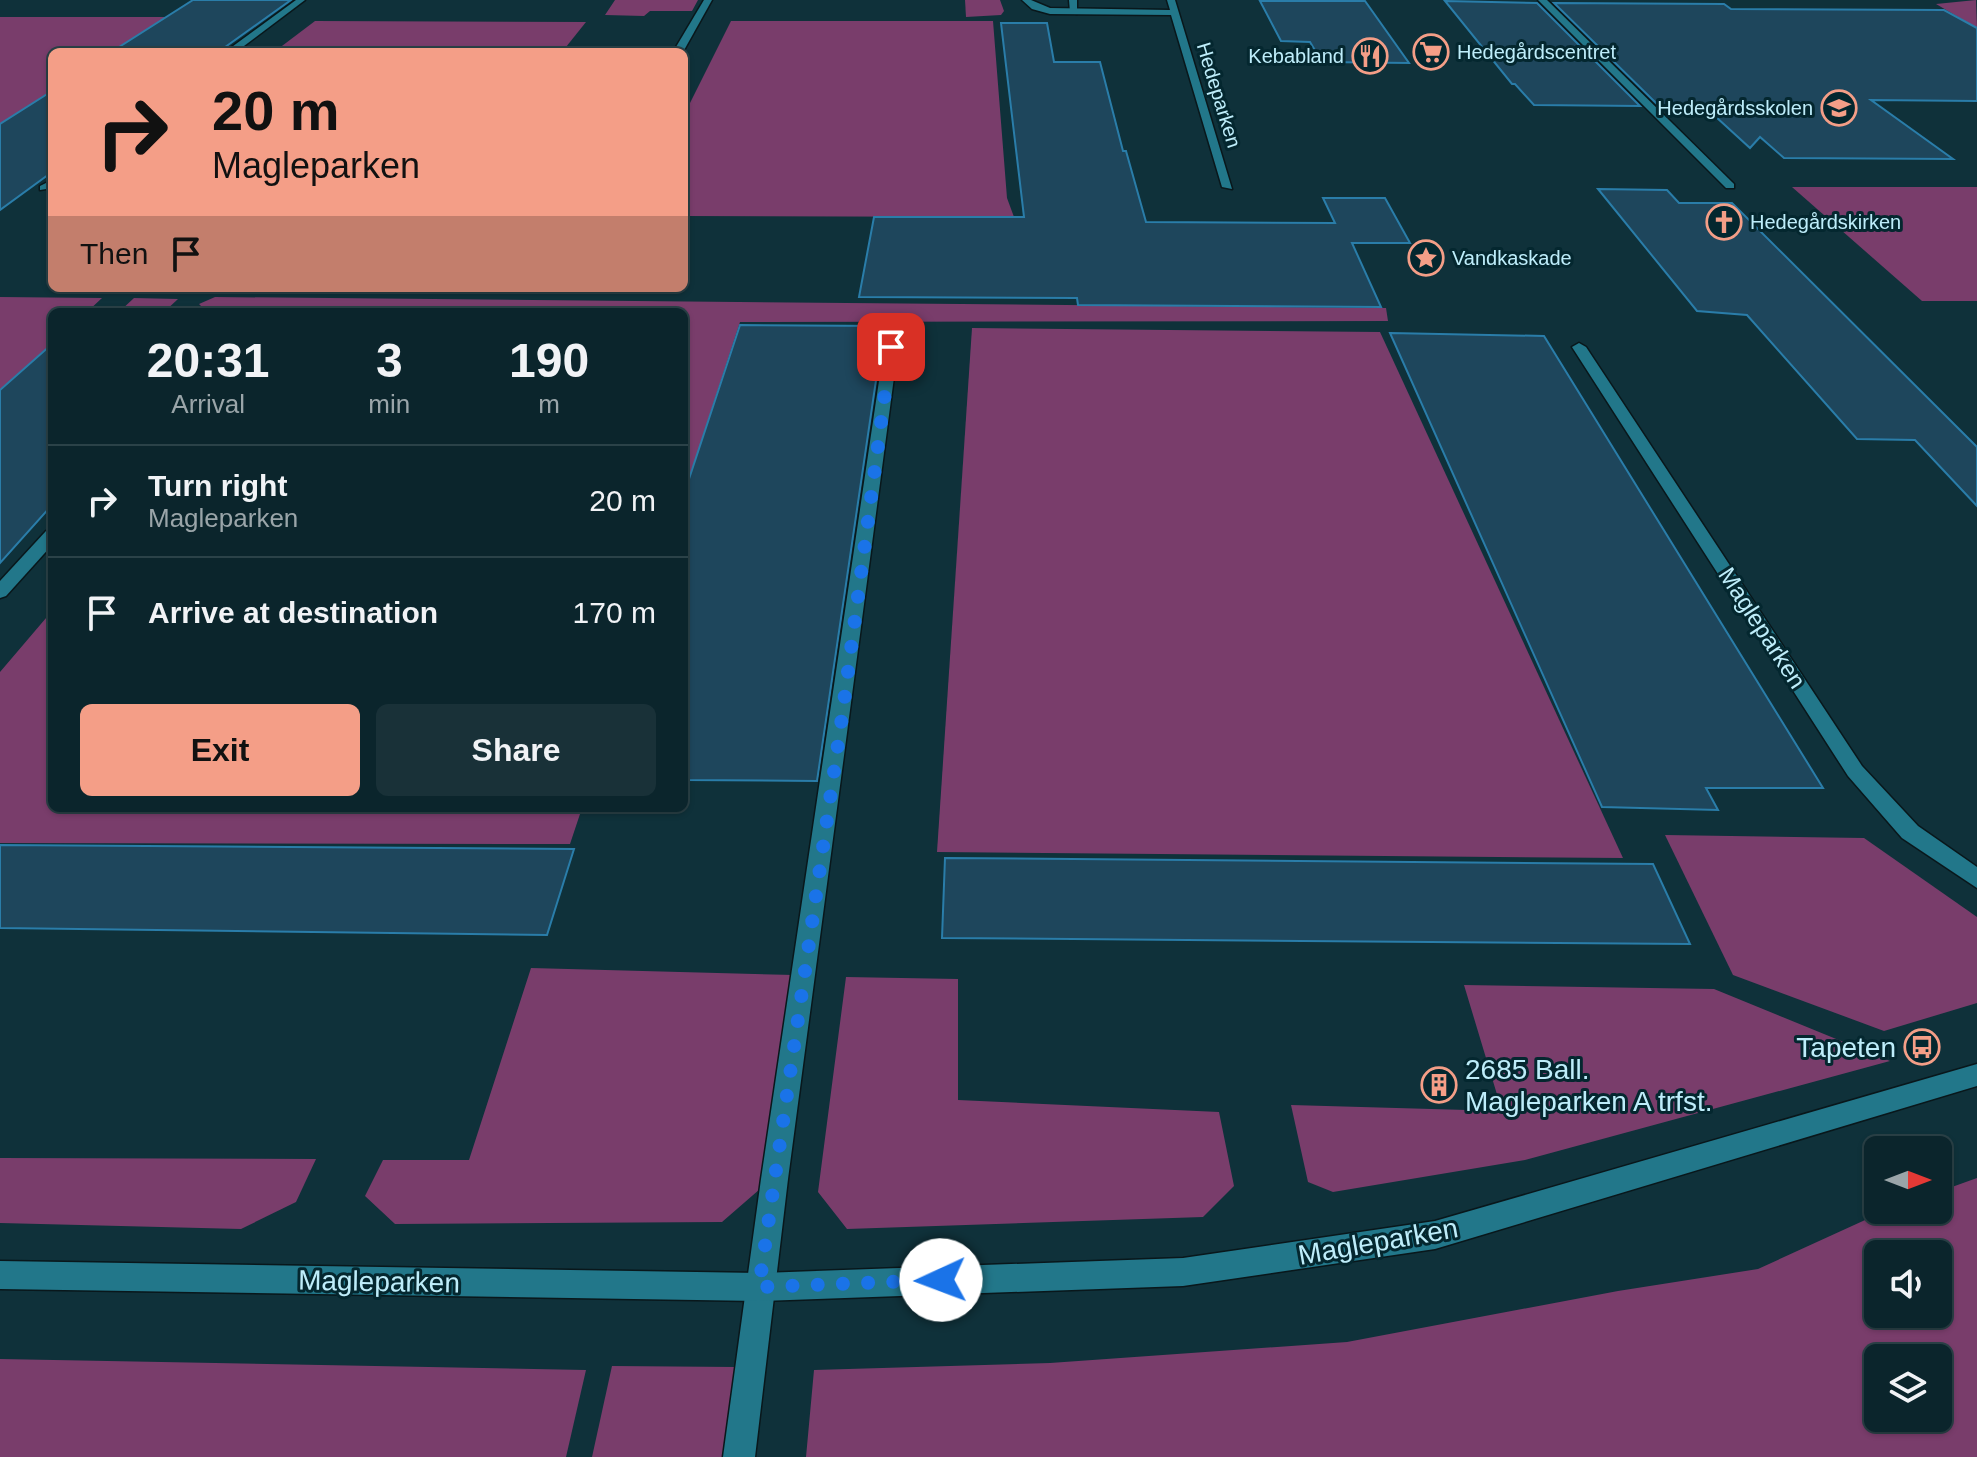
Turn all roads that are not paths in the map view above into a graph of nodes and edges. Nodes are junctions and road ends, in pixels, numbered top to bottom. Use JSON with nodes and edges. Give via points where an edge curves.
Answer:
{"nodes":[{"id":1,"x":301,"y":0,"type":"edge"},
{"id":2,"x":708,"y":0,"type":"edge"},
{"id":3,"x":1026,"y":0,"type":"edge"},
{"id":4,"x":1073,"y":0,"type":"edge"},
{"id":5,"x":1171,"y":0,"type":"edge"},
{"id":6,"x":1542,"y":0,"type":"edge"},
{"id":7,"x":1074,"y":12,"type":"junction"},
{"id":8,"x":1176,"y":13,"type":"junction"},
{"id":9,"x":235,"y":48,"type":"edge"},
{"id":10,"x":680,"y":48,"type":"edge"},
{"id":11,"x":1730,"y":186,"type":"dead end"},
{"id":12,"x":1228,"y":187,"type":"dead end"},
{"id":13,"x":891,"y":347,"type":"dead end"},
{"id":14,"x":1579,"y":347,"type":"dead end"},
{"id":15,"x":48,"y":539,"type":"edge"},
{"id":16,"x":0,"y":592,"type":"edge"},
{"id":17,"x":1977,"y":879,"type":"edge"},
{"id":18,"x":1977,"y":1075,"type":"edge"},
{"id":19,"x":0,"y":1275,"type":"edge"},
{"id":20,"x":759,"y":1287,"type":"junction"},
{"id":21,"x":739,"y":1457,"type":"edge"}],
"edges":[{"from":1,"to":9,"type":"street"},
{"from":2,"to":10,"type":"street"},
{"from":3,"to":7,"type":"street","via":[[1050,11]]},
{"from":4,"to":7,"type":"street"},
{"from":5,"to":8,"type":"street","name":"Hedeparken"},
{"from":6,"to":11,"type":"street"},
{"from":7,"to":8,"type":"street"},
{"from":8,"to":12,"type":"street","name":"Hedeparken"},
{"from":13,"to":20,"type":"street"},
{"from":14,"to":17,"type":"street","name":"Magleparken","via":[[1855,771],[1910,832]]},
{"from":15,"to":16,"type":"street"},
{"from":18,"to":20,"type":"street","name":"Magleparken","via":[[1435,1235],[1183,1272]]},
{"from":19,"to":20,"type":"street","name":"Magleparken"},
{"from":20,"to":21,"type":"street"}]}
